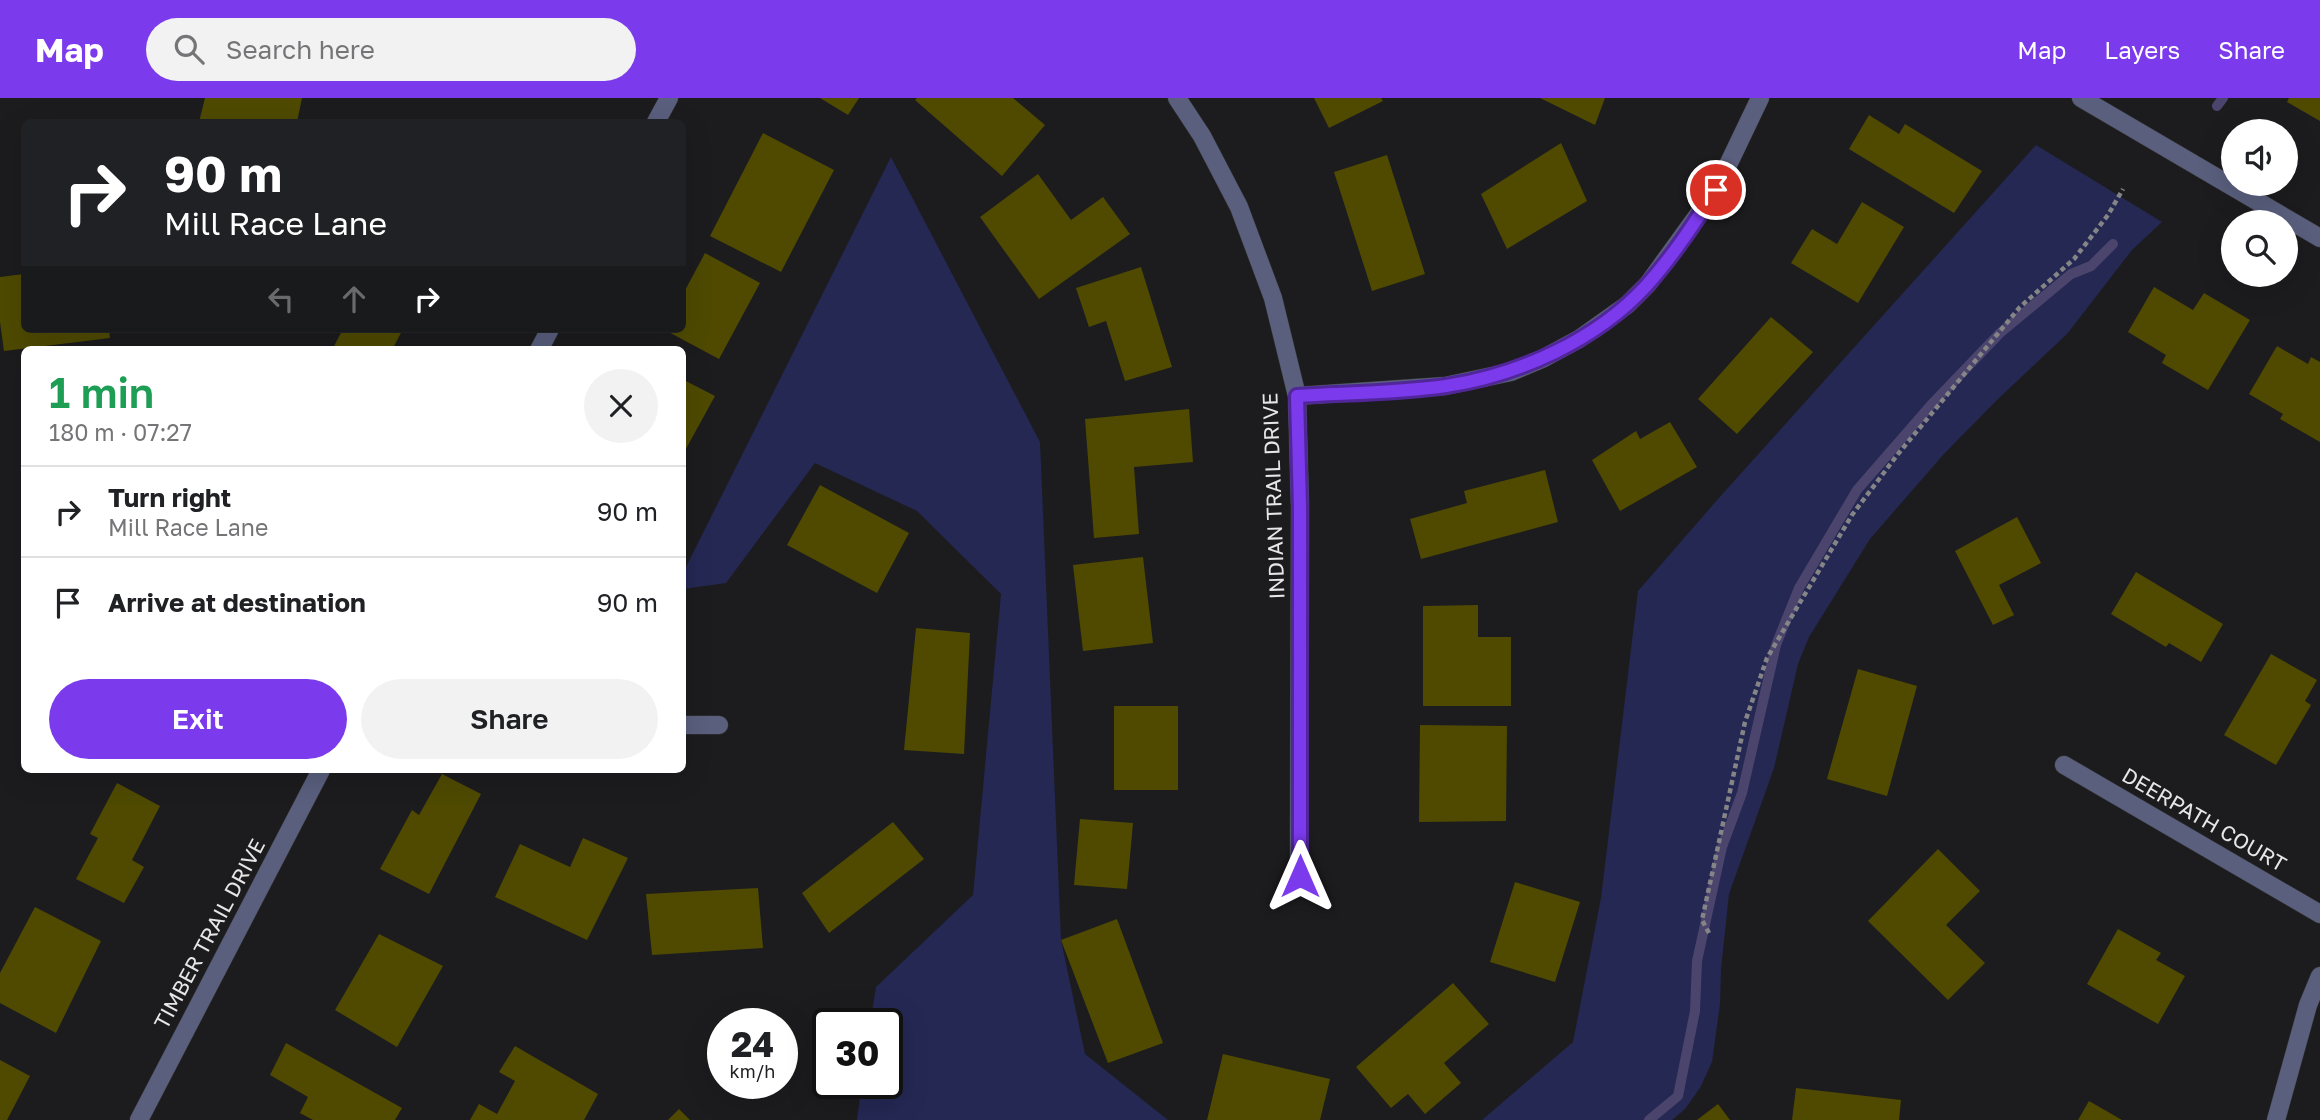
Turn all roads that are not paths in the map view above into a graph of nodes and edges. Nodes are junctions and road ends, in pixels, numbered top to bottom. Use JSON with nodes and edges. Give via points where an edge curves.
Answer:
{"nodes":[{"id":1,"x":669,"y":98,"type":"edge"},
{"id":2,"x":1177,"y":98,"type":"edge"},
{"id":3,"x":1760,"y":98,"type":"edge"},
{"id":4,"x":2081,"y":98,"type":"edge"},
{"id":5,"x":658,"y":119,"type":"edge"},
{"id":6,"x":2320,"y":238,"type":"edge"},
{"id":7,"x":1297,"y":396,"type":"junction"},
{"id":8,"x":686,"y":725,"type":"edge"},
{"id":9,"x":719,"y":725,"type":"dead end"},
{"id":10,"x":2064,"y":765,"type":"dead end"},
{"id":11,"x":319,"y":773,"type":"edge"},
{"id":12,"x":1300,"y":876,"type":"dead end"},
{"id":13,"x":2320,"y":914,"type":"edge"},
{"id":14,"x":2320,"y":976,"type":"edge"},
{"id":15,"x":139,"y":1120,"type":"edge"},
{"id":16,"x":2276,"y":1120,"type":"edge"}],
"edges":[{"from":1,"to":5,"type":"street"},
{"from":2,"to":7,"type":"street","name":"INDIAN TRAIL DRIVE","via":[[1239,207],[1273,298]]},
{"from":3,"to":7,"type":"street","via":[[1697,220],[1641,291],[1579,339],[1511,372],[1445,386]]},
{"from":4,"to":6,"type":"street"},
{"from":7,"to":12,"type":"street","name":"INDIAN TRAIL DRIVE"},
{"from":8,"to":9,"type":"street"},
{"from":10,"to":13,"type":"street","name":"DEERPATH COURT"},
{"from":11,"to":15,"type":"street","name":"TIMBER TRAIL DRIVE"},
{"from":14,"to":16,"type":"street"}]}
